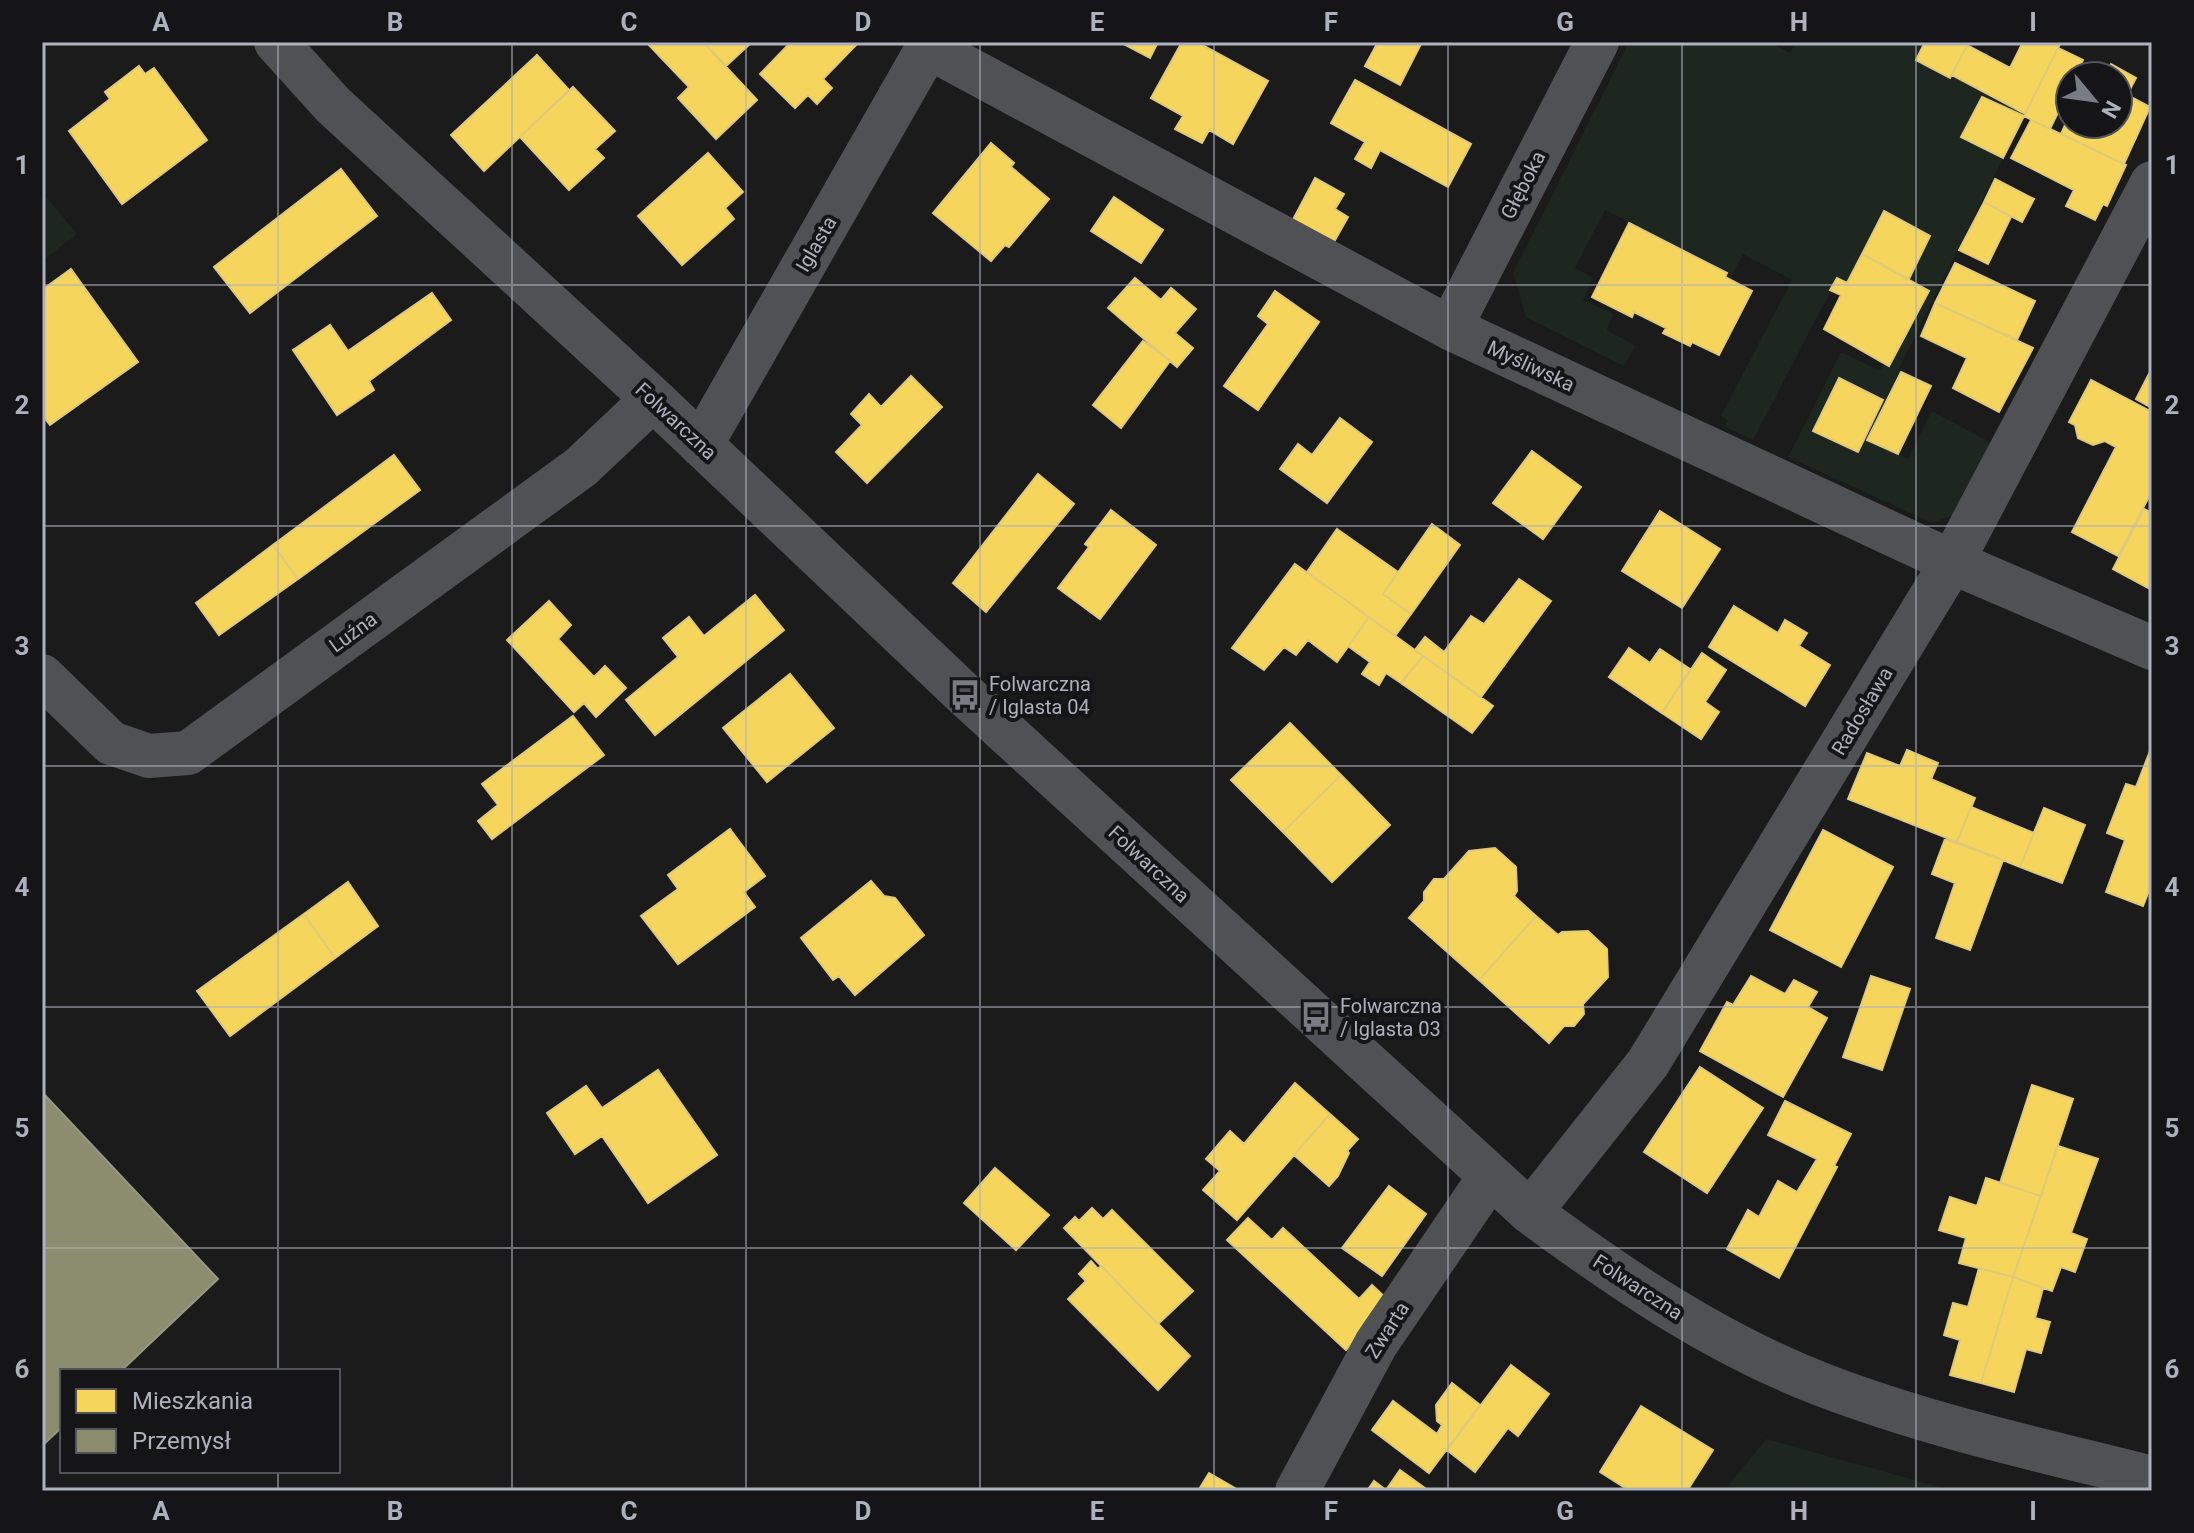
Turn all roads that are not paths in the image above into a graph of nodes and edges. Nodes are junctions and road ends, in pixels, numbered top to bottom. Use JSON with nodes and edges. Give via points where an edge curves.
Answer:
{"nodes":[{"id":1,"x":276,"y":42,"type":"edge"},
{"id":2,"x":1597,"y":42,"type":"edge"},
{"id":3,"x":930,"y":44,"type":"edge"},
{"id":4,"x":2152,"y":183,"type":"edge"},
{"id":5,"x":1450,"y":328,"type":"junction"},
{"id":6,"x":653,"y":399,"type":"junction"},
{"id":7,"x":701,"y":445,"type":"junction"},
{"id":8,"x":1952,"y":562,"type":"junction"},
{"id":9,"x":2152,"y":648,"type":"edge"},
{"id":10,"x":42,"y":676,"type":"edge"},
{"id":11,"x":1489,"y":1178,"type":"junction"},
{"id":12,"x":1530,"y":1212,"type":"junction"},
{"id":13,"x":2152,"y":1478,"type":"edge"},
{"id":14,"x":1297,"y":1491,"type":"edge"}],
"edges":[{"from":1,"to":6,"type":"street","name":"Folwarczna","via":[[333,105]]},
{"from":2,"to":5,"type":"street","name":"Głęboka"},
{"from":3,"to":5,"type":"street","name":"Myśliwska"},
{"from":3,"to":7,"type":"street","name":"Iglasta"},
{"from":4,"to":8,"type":"street","name":"Radosława"},
{"from":5,"to":8,"type":"street","name":"Myśliwska"},
{"from":6,"to":7,"type":"street","name":"Folwarczna"},
{"from":6,"to":10,"type":"street","name":"Luźna","via":[[581,467],[188,753],[149,756],[111,743]]},
{"from":7,"to":11,"type":"street","name":"Folwarczna"},
{"from":8,"to":9,"type":"street","name":"Myśliwska"},
{"from":8,"to":12,"type":"street","name":"Radosława","via":[[1648,1063]]},
{"from":11,"to":12,"type":"street","name":"Folwarczna"},
{"from":11,"to":14,"type":"street","name":"Zwarta","via":[[1376,1344]]},
{"from":12,"to":13,"type":"street","name":"Folwarczna","via":[[1613,1273],[1702,1328],[1822,1384],[1948,1428]]}]}
